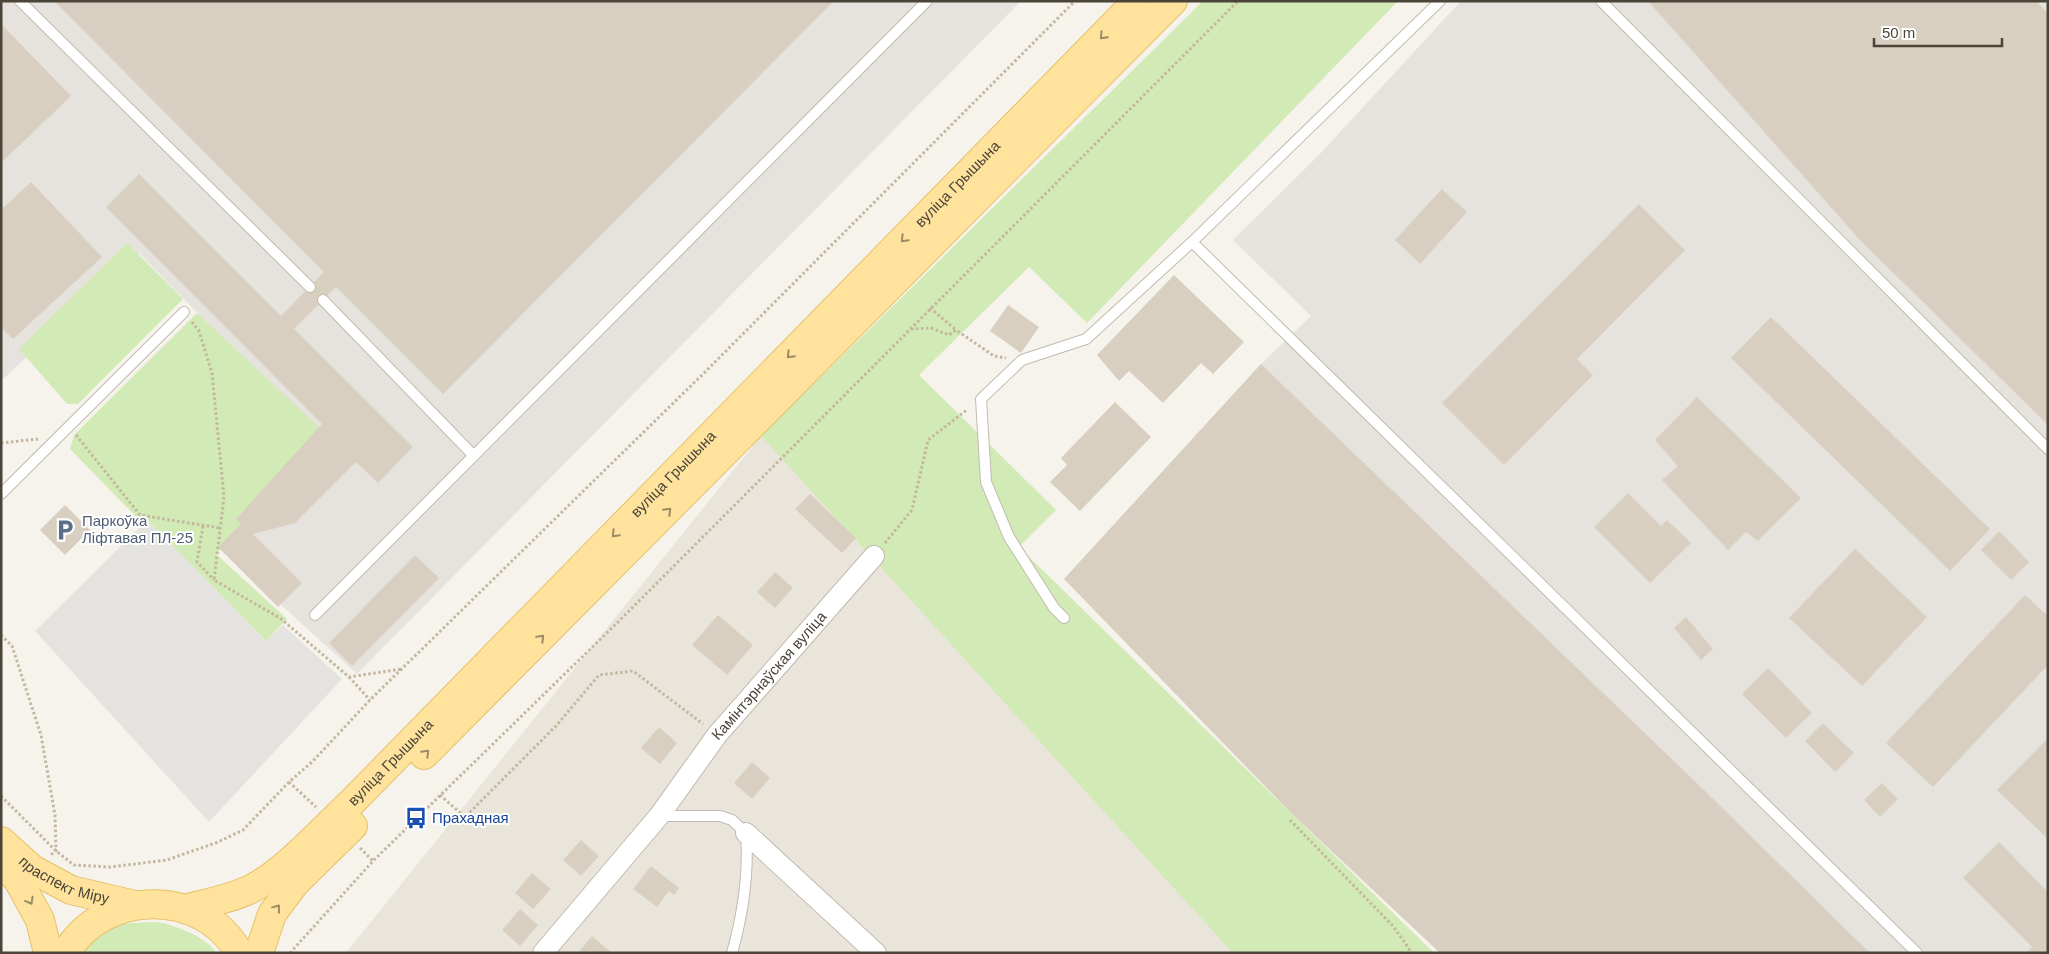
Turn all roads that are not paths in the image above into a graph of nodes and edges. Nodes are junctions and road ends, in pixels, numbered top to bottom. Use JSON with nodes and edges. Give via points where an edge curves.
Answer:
{"nodes":[{"id":1,"x":20,"y":1,"type":"edge"},
{"id":2,"x":927,"y":1,"type":"edge"},
{"id":3,"x":1137,"y":1,"type":"edge"},
{"id":4,"x":1173,"y":1,"type":"edge"},
{"id":5,"x":1440,"y":1,"type":"edge"},
{"id":6,"x":1601,"y":1,"type":"edge"},
{"id":7,"x":1192,"y":242,"type":"junction"},
{"id":8,"x":310,"y":286,"type":"dead end"},
{"id":9,"x":323,"y":300,"type":"dead end"},
{"id":10,"x":184,"y":312,"type":"road end"},
{"id":11,"x":2048,"y":449,"type":"edge"},
{"id":12,"x":474,"y":456,"type":"junction"},
{"id":13,"x":1,"y":494,"type":"edge"},
{"id":14,"x":874,"y":556,"type":"road end"},
{"id":15,"x":315,"y":615,"type":"dead end"},
{"id":16,"x":1064,"y":618,"type":"dead end"},
{"id":17,"x":660,"y":816,"type":"junction"},
{"id":18,"x":746,"y":833,"type":"junction"},
{"id":19,"x":1,"y":841,"type":"edge"},
{"id":20,"x":1,"y":862,"type":"edge"},
{"id":21,"x":135,"y":905,"type":"junction"},
{"id":22,"x":185,"y":909,"type":"junction"},
{"id":23,"x":48,"y":953,"type":"edge"},
{"id":24,"x":66,"y":953,"type":"edge"},
{"id":25,"x":239,"y":953,"type":"edge"},
{"id":26,"x":259,"y":953,"type":"edge"},
{"id":27,"x":543,"y":953,"type":"edge"},
{"id":28,"x":732,"y":953,"type":"edge"},
{"id":29,"x":876,"y":953,"type":"edge"},
{"id":30,"x":1917,"y":953,"type":"edge"}],
"edges":[{"from":1,"to":8,"type":"lane"},
{"from":2,"to":12,"type":"lane"},
{"from":3,"to":22,"type":"main road","name":"вуліца Грышына","one_way":true,"via":[[345,808],[282,867],[251,889]]},
{"from":26,"to":4,"type":"main road","name":"вуліца Грышына","one_way":true,"via":[[272,914],[295,883]]},
{"from":5,"to":7,"type":"lane"},
{"from":6,"to":11,"type":"lane"},
{"from":7,"to":16,"type":"lane","via":[[1086,339],[1022,360],[981,399],[986,482],[1010,537],[1054,608]]},
{"from":7,"to":30,"type":"lane"},
{"from":9,"to":12,"type":"lane"},
{"from":10,"to":13,"type":"lane"},
{"from":12,"to":15,"type":"lane"},
{"from":14,"to":17,"type":"street","name":"Камінтэрнаўская вуліца","via":[[717,735]]},
{"from":17,"to":18,"type":"lane","via":[[720,816],[732,820]]},
{"from":17,"to":27,"type":"street","name":"Камінтэрнаўская вуліца"},
{"from":18,"to":28,"type":"lane","via":[[748,857]]},
{"from":18,"to":29,"type":"street"},
{"from":19,"to":21,"type":"main road","name":"праспект Міру","via":[[32,869],[71,890]]},
{"from":20,"to":23,"type":"main road","name":"праспект Міру","one_way":true,"via":[[18,880],[40,920]]},
{"from":21,"to":22,"type":"main road","via":[[160,904]]},
{"from":21,"to":24,"type":"main road","via":[[104,916],[90,925]]},
{"from":22,"to":25,"type":"main road","via":[[214,924]]}]}
